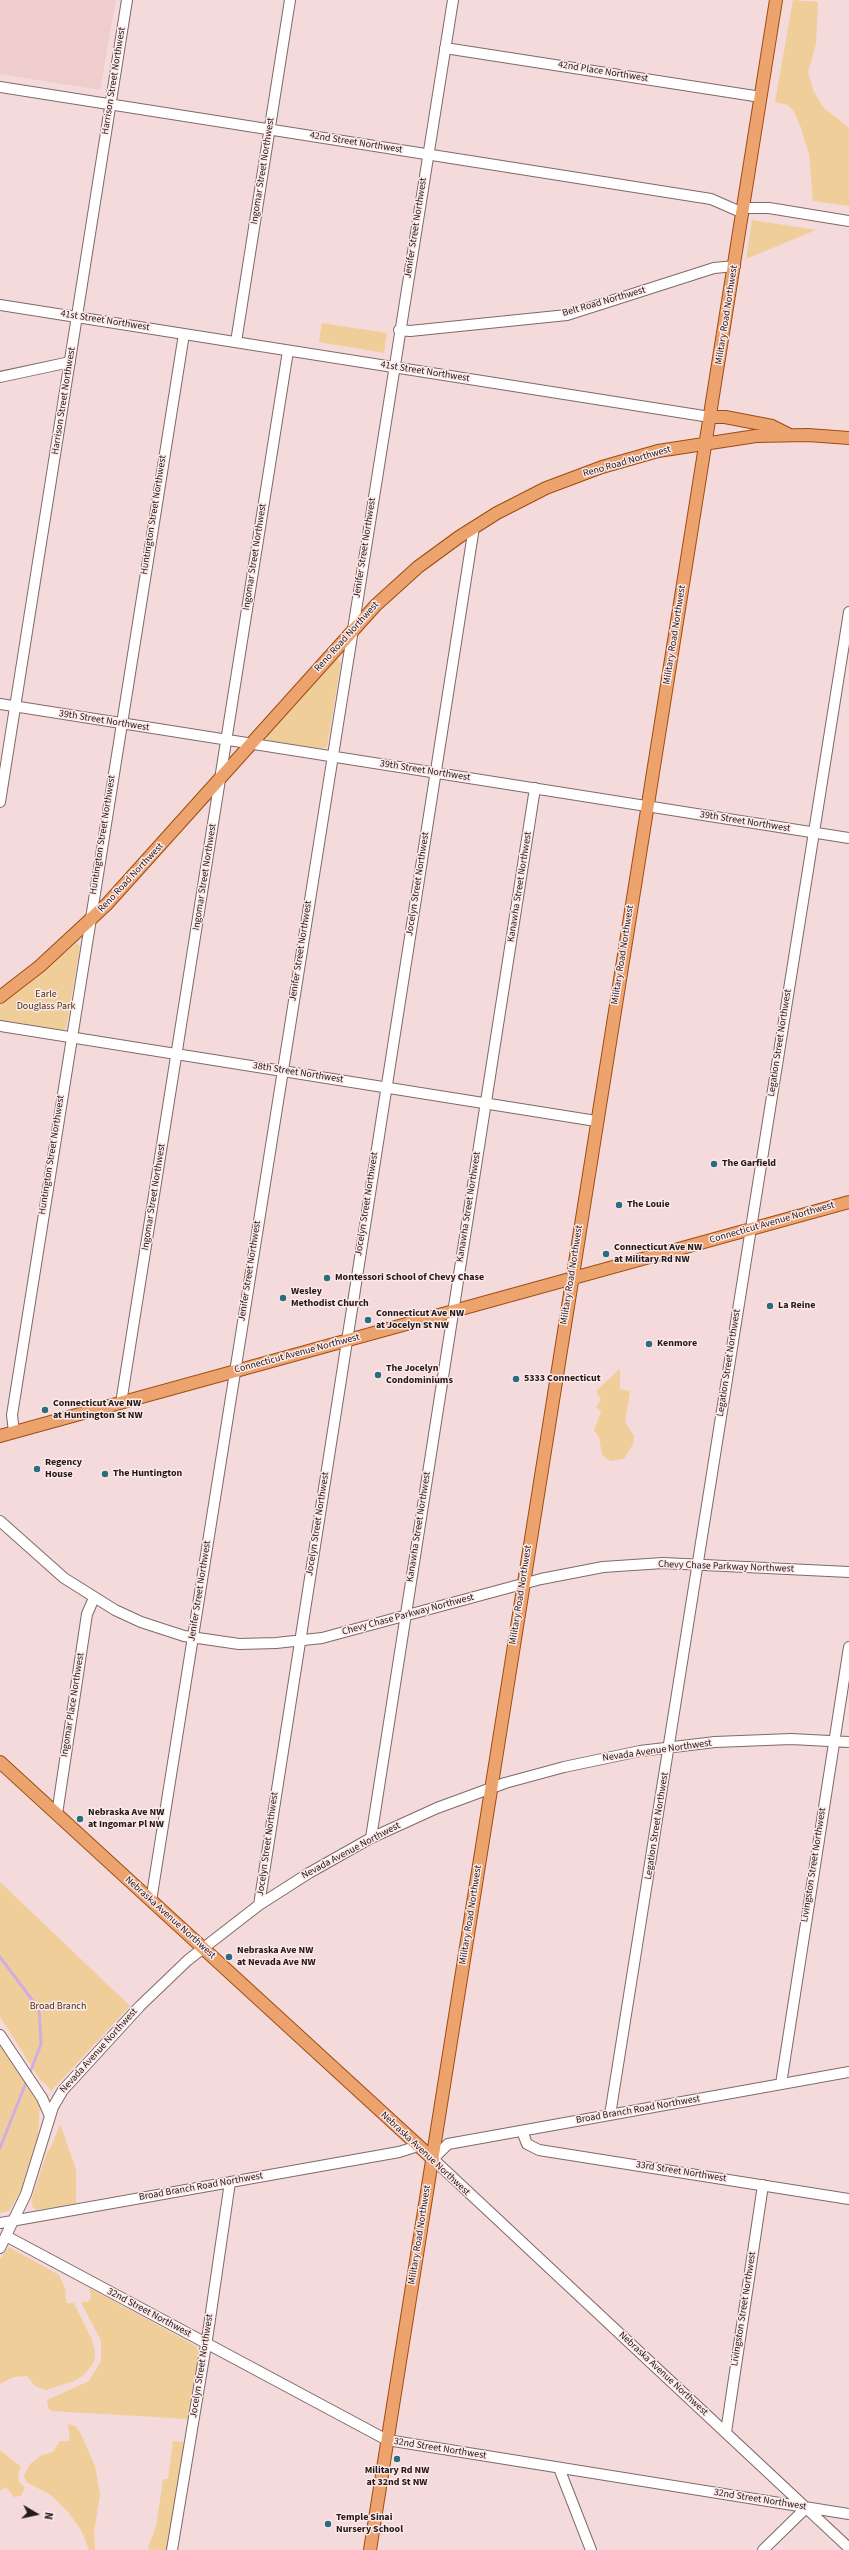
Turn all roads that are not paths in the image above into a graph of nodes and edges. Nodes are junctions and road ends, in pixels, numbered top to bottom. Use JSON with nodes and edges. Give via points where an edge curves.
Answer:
{"nodes":[{"id":1,"x":127,"y":0,"type":"edge"},
{"id":2,"x":290,"y":0,"type":"edge"},
{"id":3,"x":452,"y":0,"type":"edge"},
{"id":4,"x":776,"y":0,"type":"edge"},
{"id":5,"x":445,"y":48,"type":"junction"},
{"id":6,"x":0,"y":87,"type":"edge"},
{"id":7,"x":761,"y":97,"type":"junction"},
{"id":8,"x":111,"y":105,"type":"junction"},
{"id":9,"x":269,"y":130,"type":"junction"},
{"id":10,"x":427,"y":155,"type":"junction"},
{"id":11,"x":744,"y":204,"type":"junction"},
{"id":12,"x":849,"y":221,"type":"edge"},
{"id":13,"x":735,"y":266,"type":"junction"},
{"id":14,"x":0,"y":305,"type":"edge"},
{"id":15,"x":77,"y":317,"type":"junction"},
{"id":16,"x":399,"y":330,"type":"junction"},
{"id":17,"x":184,"y":334,"type":"junction"},
{"id":18,"x":236,"y":342,"type":"junction"},
{"id":19,"x":288,"y":351,"type":"junction"},
{"id":20,"x":70,"y":362,"type":"junction"},
{"id":21,"x":393,"y":367,"type":"junction"},
{"id":22,"x":0,"y":377,"type":"edge"},
{"id":23,"x":710,"y":417,"type":"junction"},
{"id":24,"x":789,"y":434,"type":"junction"},
{"id":25,"x":849,"y":438,"type":"edge"},
{"id":26,"x":727,"y":439,"type":"junction"},
{"id":27,"x":707,"y":442,"type":"junction"},
{"id":28,"x":474,"y":527,"type":"junction"},
{"id":29,"x":849,"y":612,"type":"edge"},
{"id":30,"x":351,"y":632,"type":"junction"},
{"id":31,"x":0,"y":704,"type":"edge"},
{"id":32,"x":15,"y":706,"type":"junction"},
{"id":33,"x":120,"y":723,"type":"junction"},
{"id":34,"x":226,"y":740,"type":"junction"},
{"id":35,"x":251,"y":743,"type":"junction"},
{"id":36,"x":332,"y":756,"type":"junction"},
{"id":37,"x":436,"y":773,"type":"junction"},
{"id":38,"x":220,"y":778,"type":"junction"},
{"id":39,"x":535,"y":788,"type":"junction"},
{"id":40,"x":0,"y":802,"type":"edge"},
{"id":41,"x":647,"y":806,"type":"junction"},
{"id":42,"x":813,"y":832,"type":"junction"},
{"id":43,"x":849,"y":838,"type":"edge"},
{"id":44,"x":91,"y":920,"type":"junction"},
{"id":45,"x":0,"y":996,"type":"edge"},
{"id":46,"x":0,"y":1026,"type":"edge"},
{"id":47,"x":71,"y":1037,"type":"junction"},
{"id":48,"x":177,"y":1054,"type":"junction"},
{"id":49,"x":283,"y":1071,"type":"junction"},
{"id":50,"x":386,"y":1087,"type":"junction"},
{"id":51,"x":486,"y":1103,"type":"junction"},
{"id":52,"x":596,"y":1121,"type":"junction"},
{"id":53,"x":849,"y":1202,"type":"edge"},
{"id":54,"x":750,"y":1229,"type":"junction"},
{"id":55,"x":571,"y":1279,"type":"junction"},
{"id":56,"x":453,"y":1311,"type":"junction"},
{"id":57,"x":346,"y":1341,"type":"junction"},
{"id":58,"x":234,"y":1372,"type":"junction"},
{"id":59,"x":121,"y":1403,"type":"junction"},
{"id":60,"x":14,"y":1432,"type":"junction"},
{"id":61,"x":0,"y":1436,"type":"edge"},
{"id":62,"x":0,"y":1521,"type":"edge"},
{"id":63,"x":698,"y":1565,"type":"junction"},
{"id":64,"x":849,"y":1572,"type":"edge"},
{"id":65,"x":522,"y":1584,"type":"junction"},
{"id":66,"x":94,"y":1598,"type":"junction"},
{"id":67,"x":405,"y":1616,"type":"junction"},
{"id":68,"x":193,"y":1638,"type":"junction"},
{"id":69,"x":299,"y":1641,"type":"junction"},
{"id":70,"x":849,"y":1647,"type":"edge"},
{"id":71,"x":834,"y":1741,"type":"junction"},
{"id":72,"x":849,"y":1742,"type":"edge"},
{"id":73,"x":669,"y":1747,"type":"junction"},
{"id":74,"x":0,"y":1762,"type":"edge"},
{"id":75,"x":490,"y":1788,"type":"junction"},
{"id":76,"x":57,"y":1814,"type":"junction"},
{"id":77,"x":371,"y":1838,"type":"junction"},
{"id":78,"x":151,"y":1901,"type":"junction"},
{"id":79,"x":259,"y":1905,"type":"junction"},
{"id":80,"x":203,"y":1948,"type":"junction"},
{"id":81,"x":0,"y":2035,"type":"edge"},
{"id":82,"x":849,"y":2072,"type":"edge"},
{"id":83,"x":781,"y":2084,"type":"junction"},
{"id":84,"x":610,"y":2115,"type":"junction"},
{"id":85,"x":50,"y":2116,"type":"junction"},
{"id":86,"x":522,"y":2131,"type":"junction"},
{"id":87,"x":418,"y":2146,"type":"junction"},
{"id":88,"x":433,"y":2159,"type":"junction"},
{"id":89,"x":230,"y":2182,"type":"junction"},
{"id":90,"x":764,"y":2185,"type":"junction"},
{"id":91,"x":849,"y":2199,"type":"edge"},
{"id":92,"x":14,"y":2220,"type":"junction"},
{"id":93,"x":0,"y":2223,"type":"edge"},
{"id":94,"x":6,"y":2236,"type":"junction"},
{"id":95,"x":0,"y":2248,"type":"edge"},
{"id":96,"x":206,"y":2344,"type":"junction"},
{"id":97,"x":726,"y":2432,"type":"junction"},
{"id":98,"x":387,"y":2440,"type":"junction"},
{"id":99,"x":560,"y":2468,"type":"junction"},
{"id":100,"x":806,"y":2508,"type":"junction"},
{"id":101,"x":849,"y":2514,"type":"edge"},
{"id":102,"x":849,"y":2548,"type":"edge"},
{"id":103,"x":172,"y":2550,"type":"edge"},
{"id":104,"x":370,"y":2550,"type":"edge"},
{"id":105,"x":591,"y":2550,"type":"edge"},
{"id":106,"x":763,"y":2550,"type":"edge"}],
"edges":[{"from":1,"to":8,"type":"street","name":"Harrison Street Northwest"},
{"from":2,"to":9,"type":"street","name":"Ingomar Street Northwest"},
{"from":3,"to":5,"type":"street","name":"Jenifer Street Northwest"},
{"from":4,"to":7,"type":"main road","name":"Military Road Northwest"},
{"from":5,"to":7,"type":"street","name":"42nd Place Northwest"},
{"from":5,"to":10,"type":"street","name":"Jenifer Street Northwest"},
{"from":6,"to":8,"type":"street","name":"42nd Street Northwest"},
{"from":7,"to":11,"type":"main road","name":"Military Road Northwest"},
{"from":8,"to":9,"type":"street","name":"42nd Street Northwest"},
{"from":8,"to":15,"type":"street","name":"Harrison Street Northwest"},
{"from":9,"to":10,"type":"street","name":"42nd Street Northwest"},
{"from":9,"to":18,"type":"street","name":"Ingomar Street Northwest"},
{"from":10,"to":11,"type":"street","name":"42nd Street Northwest"},
{"from":10,"to":16,"type":"street","name":"Jenifer Street Northwest"},
{"from":11,"to":12,"type":"street","name":"42nd Street Northwest"},
{"from":11,"to":13,"type":"main road","name":"Military Road Northwest"},
{"from":13,"to":16,"type":"street","name":"Belt Road Northwest","via":[[714,268],[567,315]]},
{"from":13,"to":23,"type":"main road","name":"Military Road Northwest"},
{"from":14,"to":15,"type":"street","name":"41st Street Northwest"},
{"from":15,"to":17,"type":"street","name":"41st Street Northwest"},
{"from":15,"to":20,"type":"street","name":"Harrison Street Northwest"},
{"from":16,"to":21,"type":"street","name":"Jenifer Street Northwest"},
{"from":17,"to":18,"type":"street","name":"41st Street Northwest"},
{"from":17,"to":33,"type":"street","name":"Huntington Street Northwest"},
{"from":18,"to":19,"type":"street","name":"41st Street Northwest"},
{"from":19,"to":21,"type":"street","name":"41st Street Northwest"},
{"from":19,"to":34,"type":"street","name":"Ingomar Street Northwest"},
{"from":20,"to":22,"type":"street"},
{"from":20,"to":32,"type":"street","name":"Harrison Street Northwest"},
{"from":21,"to":23,"type":"street","name":"41st Street Northwest"},
{"from":21,"to":30,"type":"street","name":"Jenifer Street Northwest"},
{"from":23,"to":24,"type":"main road","name":"41st Street Northwest","via":[[725,417],[772,426]]},
{"from":23,"to":26,"type":"main road"},
{"from":23,"to":27,"type":"main road","name":"Military Road Northwest"},
{"from":24,"to":25,"type":"main road","name":"41st Street Northwest"},
{"from":24,"to":26,"type":"main road","name":"Reno Road Northwest"},
{"from":26,"to":27,"type":"main road","name":"Reno Road Northwest"},
{"from":27,"to":28,"type":"main road","name":"Reno Road Northwest","via":[[658,451],[574,477],[517,502]]},
{"from":27,"to":41,"type":"main road","name":"Military Road Northwest"},
{"from":28,"to":30,"type":"main road","name":"Reno Road Northwest","via":[[404,579]]},
{"from":28,"to":37,"type":"street","name":"Jocelyn Street Northwest"},
{"from":29,"to":42,"type":"street","name":"Legation Street Northwest"},
{"from":30,"to":35,"type":"main road","name":"Reno Road Northwest"},
{"from":30,"to":36,"type":"street","name":"Jenifer Street Northwest"},
{"from":31,"to":32,"type":"street","name":"39th Street Northwest"},
{"from":32,"to":33,"type":"street","name":"39th Street Northwest"},
{"from":32,"to":40,"type":"street","name":"Harrison Street Northwest"},
{"from":33,"to":34,"type":"street","name":"39th Street Northwest"},
{"from":33,"to":44,"type":"street","name":"Huntington Street Northwest"},
{"from":34,"to":35,"type":"street","name":"39th Street Northwest"},
{"from":34,"to":38,"type":"street","name":"Ingomar Street Northwest"},
{"from":35,"to":36,"type":"street","name":"39th Street Northwest"},
{"from":35,"to":38,"type":"main road","name":"Reno Road Northwest"},
{"from":36,"to":37,"type":"street","name":"39th Street Northwest"},
{"from":36,"to":49,"type":"street","name":"Jenifer Street Northwest"},
{"from":37,"to":39,"type":"street","name":"39th Street Northwest"},
{"from":37,"to":50,"type":"street","name":"Jocelyn Street Northwest"},
{"from":38,"to":44,"type":"main road","name":"Reno Road Northwest","via":[[142,867]]},
{"from":38,"to":48,"type":"street","name":"Ingomar Street Northwest"},
{"from":39,"to":41,"type":"street","name":"39th Street Northwest"},
{"from":39,"to":51,"type":"street","name":"Kanawha Street Northwest"},
{"from":41,"to":42,"type":"street","name":"39th Street Northwest"},
{"from":41,"to":52,"type":"main road","name":"Military Road Northwest"},
{"from":42,"to":43,"type":"street","name":"39th Street Northwest"},
{"from":42,"to":54,"type":"street","name":"Legation Street Northwest"},
{"from":44,"to":45,"type":"main road","name":"Reno Road Northwest","via":[[40,966]]},
{"from":44,"to":47,"type":"street","name":"Huntington Street Northwest"},
{"from":46,"to":47,"type":"street","name":"38th Street Northwest"},
{"from":47,"to":48,"type":"street","name":"38th Street Northwest"},
{"from":47,"to":60,"type":"street","name":"Huntington Street Northwest","via":[[12,1415]]},
{"from":48,"to":49,"type":"street","name":"38th Street Northwest"},
{"from":48,"to":59,"type":"street","name":"Ingomar Street Northwest"},
{"from":49,"to":50,"type":"street","name":"38th Street Northwest"},
{"from":49,"to":58,"type":"street","name":"Jenifer Street Northwest"},
{"from":50,"to":51,"type":"street","name":"38th Street Northwest"},
{"from":50,"to":57,"type":"street","name":"Jocelyn Street Northwest"},
{"from":51,"to":52,"type":"street","name":"38th Street Northwest"},
{"from":51,"to":56,"type":"street","name":"Kanawha Street Northwest"},
{"from":52,"to":55,"type":"main road","name":"Military Road Northwest"},
{"from":53,"to":54,"type":"main road","name":"Connecticut Avenue Northwest"},
{"from":54,"to":55,"type":"main road","name":"Connecticut Avenue Northwest"},
{"from":54,"to":63,"type":"street","name":"Legation Street Northwest"},
{"from":55,"to":56,"type":"main road","name":"Connecticut Avenue Northwest"},
{"from":55,"to":65,"type":"main road","name":"Military Road Northwest"},
{"from":56,"to":57,"type":"main road","name":"Connecticut Avenue Northwest"},
{"from":56,"to":67,"type":"street","name":"Kanawha Street Northwest"},
{"from":57,"to":58,"type":"main road","name":"Connecticut Avenue Northwest"},
{"from":57,"to":69,"type":"street","name":"Jocelyn Street Northwest"},
{"from":58,"to":59,"type":"main road","name":"Connecticut Avenue Northwest"},
{"from":58,"to":68,"type":"street","name":"Jenifer Street Northwest"},
{"from":59,"to":60,"type":"main road","name":"Connecticut Avenue Northwest"},
{"from":60,"to":61,"type":"main road","name":"Connecticut Avenue Northwest"},
{"from":62,"to":66,"type":"street","name":"Chevy Chase Parkway Northwest","via":[[55,1571]]},
{"from":63,"to":64,"type":"street","name":"Chevy Chase Parkway Northwest"},
{"from":63,"to":65,"type":"street","name":"Chevy Chase Parkway Northwest","via":[[663,1563],[612,1566]]},
{"from":63,"to":73,"type":"street","name":"Legation Street Northwest"},
{"from":65,"to":67,"type":"street","name":"Chevy Chase Parkway Northwest"},
{"from":65,"to":75,"type":"main road","name":"Military Road Northwest"},
{"from":66,"to":68,"type":"street","name":"Chevy Chase Parkway Northwest","via":[[141,1622]]},
{"from":66,"to":76,"type":"street","name":"Ingomar Place Northwest","via":[[87,1614]]},
{"from":67,"to":69,"type":"street","name":"Chevy Chase Parkway Northwest"},
{"from":67,"to":77,"type":"street","name":"Kanawha Street Northwest"},
{"from":68,"to":69,"type":"street","name":"Chevy Chase Parkway Northwest","via":[[250,1644]]},
{"from":68,"to":78,"type":"street","name":"Jenifer Street Northwest"},
{"from":69,"to":79,"type":"street","name":"Jocelyn Street Northwest"},
{"from":70,"to":71,"type":"street","name":"Livingston Street Northwest"},
{"from":71,"to":72,"type":"street","name":"Nevada Avenue Northwest"},
{"from":71,"to":73,"type":"street","name":"Nevada Avenue Northwest","via":[[745,1740]]},
{"from":71,"to":83,"type":"street","name":"Livingston Street Northwest"},
{"from":73,"to":75,"type":"street","name":"Nevada Avenue Northwest","via":[[579,1763]]},
{"from":73,"to":84,"type":"street","name":"Legation Street Northwest"},
{"from":74,"to":76,"type":"main road","name":"Nebraska Avenue Northwest"},
{"from":75,"to":77,"type":"street","name":"Nevada Avenue Northwest","via":[[437,1808]]},
{"from":75,"to":88,"type":"main road","name":"Military Road Northwest"},
{"from":76,"to":78,"type":"main road","name":"Nebraska Avenue Northwest"},
{"from":77,"to":79,"type":"street","name":"Nevada Avenue Northwest","via":[[308,1873]]},
{"from":78,"to":80,"type":"main road","name":"Nebraska Avenue Northwest"},
{"from":79,"to":80,"type":"street","name":"Nevada Avenue Northwest"},
{"from":80,"to":85,"type":"street","name":"Nevada Avenue Northwest","via":[[140,2006],[75,2076],[57,2098]]},
{"from":80,"to":87,"type":"main road","name":"Nebraska Avenue Northwest"},
{"from":81,"to":85,"type":"street","via":[[38,2091]]},
{"from":82,"to":83,"type":"street","name":"Broad Branch Road Northwest"},
{"from":83,"to":84,"type":"street","name":"Broad Branch Road Northwest"},
{"from":84,"to":86,"type":"street","name":"Broad Branch Road Northwest"},
{"from":85,"to":92,"type":"street","name":"Nevada Avenue Northwest","via":[[33,2178]]},
{"from":86,"to":88,"type":"street","name":"Broad Branch Road Northwest","via":[[448,2144]]},
{"from":86,"to":90,"type":"street","name":"33rd Street Northwest","via":[[527,2144],[539,2150]]},
{"from":87,"to":88,"type":"main road","name":"Nebraska Avenue Northwest"},
{"from":87,"to":89,"type":"street","name":"Broad Branch Road Northwest","via":[[400,2152]]},
{"from":88,"to":97,"type":"street","name":"Nebraska Avenue Northwest"},
{"from":88,"to":98,"type":"main road","name":"Military Road Northwest"},
{"from":89,"to":92,"type":"street","name":"Broad Branch Road Northwest"},
{"from":89,"to":96,"type":"street","name":"Jocelyn Street Northwest"},
{"from":90,"to":91,"type":"street","name":"33rd Street Northwest"},
{"from":90,"to":97,"type":"street","name":"Livingston Street Northwest"},
{"from":92,"to":93,"type":"street","name":"Broad Branch Road Northwest"},
{"from":92,"to":94,"type":"street"},
{"from":94,"to":95,"type":"street"},
{"from":94,"to":96,"type":"street","name":"32nd Street Northwest"},
{"from":96,"to":98,"type":"street","name":"32nd Street Northwest"},
{"from":96,"to":103,"type":"street","name":"Jocelyn Street Northwest"},
{"from":97,"to":100,"type":"street","name":"Nebraska Avenue Northwest"},
{"from":98,"to":99,"type":"street","name":"32nd Street Northwest"},
{"from":98,"to":104,"type":"main road","name":"Military Road Northwest"},
{"from":99,"to":100,"type":"street","name":"32nd Street Northwest"},
{"from":99,"to":105,"type":"street"},
{"from":100,"to":101,"type":"street","name":"32nd Street Northwest"},
{"from":100,"to":102,"type":"street","name":"Nebraska Avenue Northwest"},
{"from":100,"to":106,"type":"street"}]}
